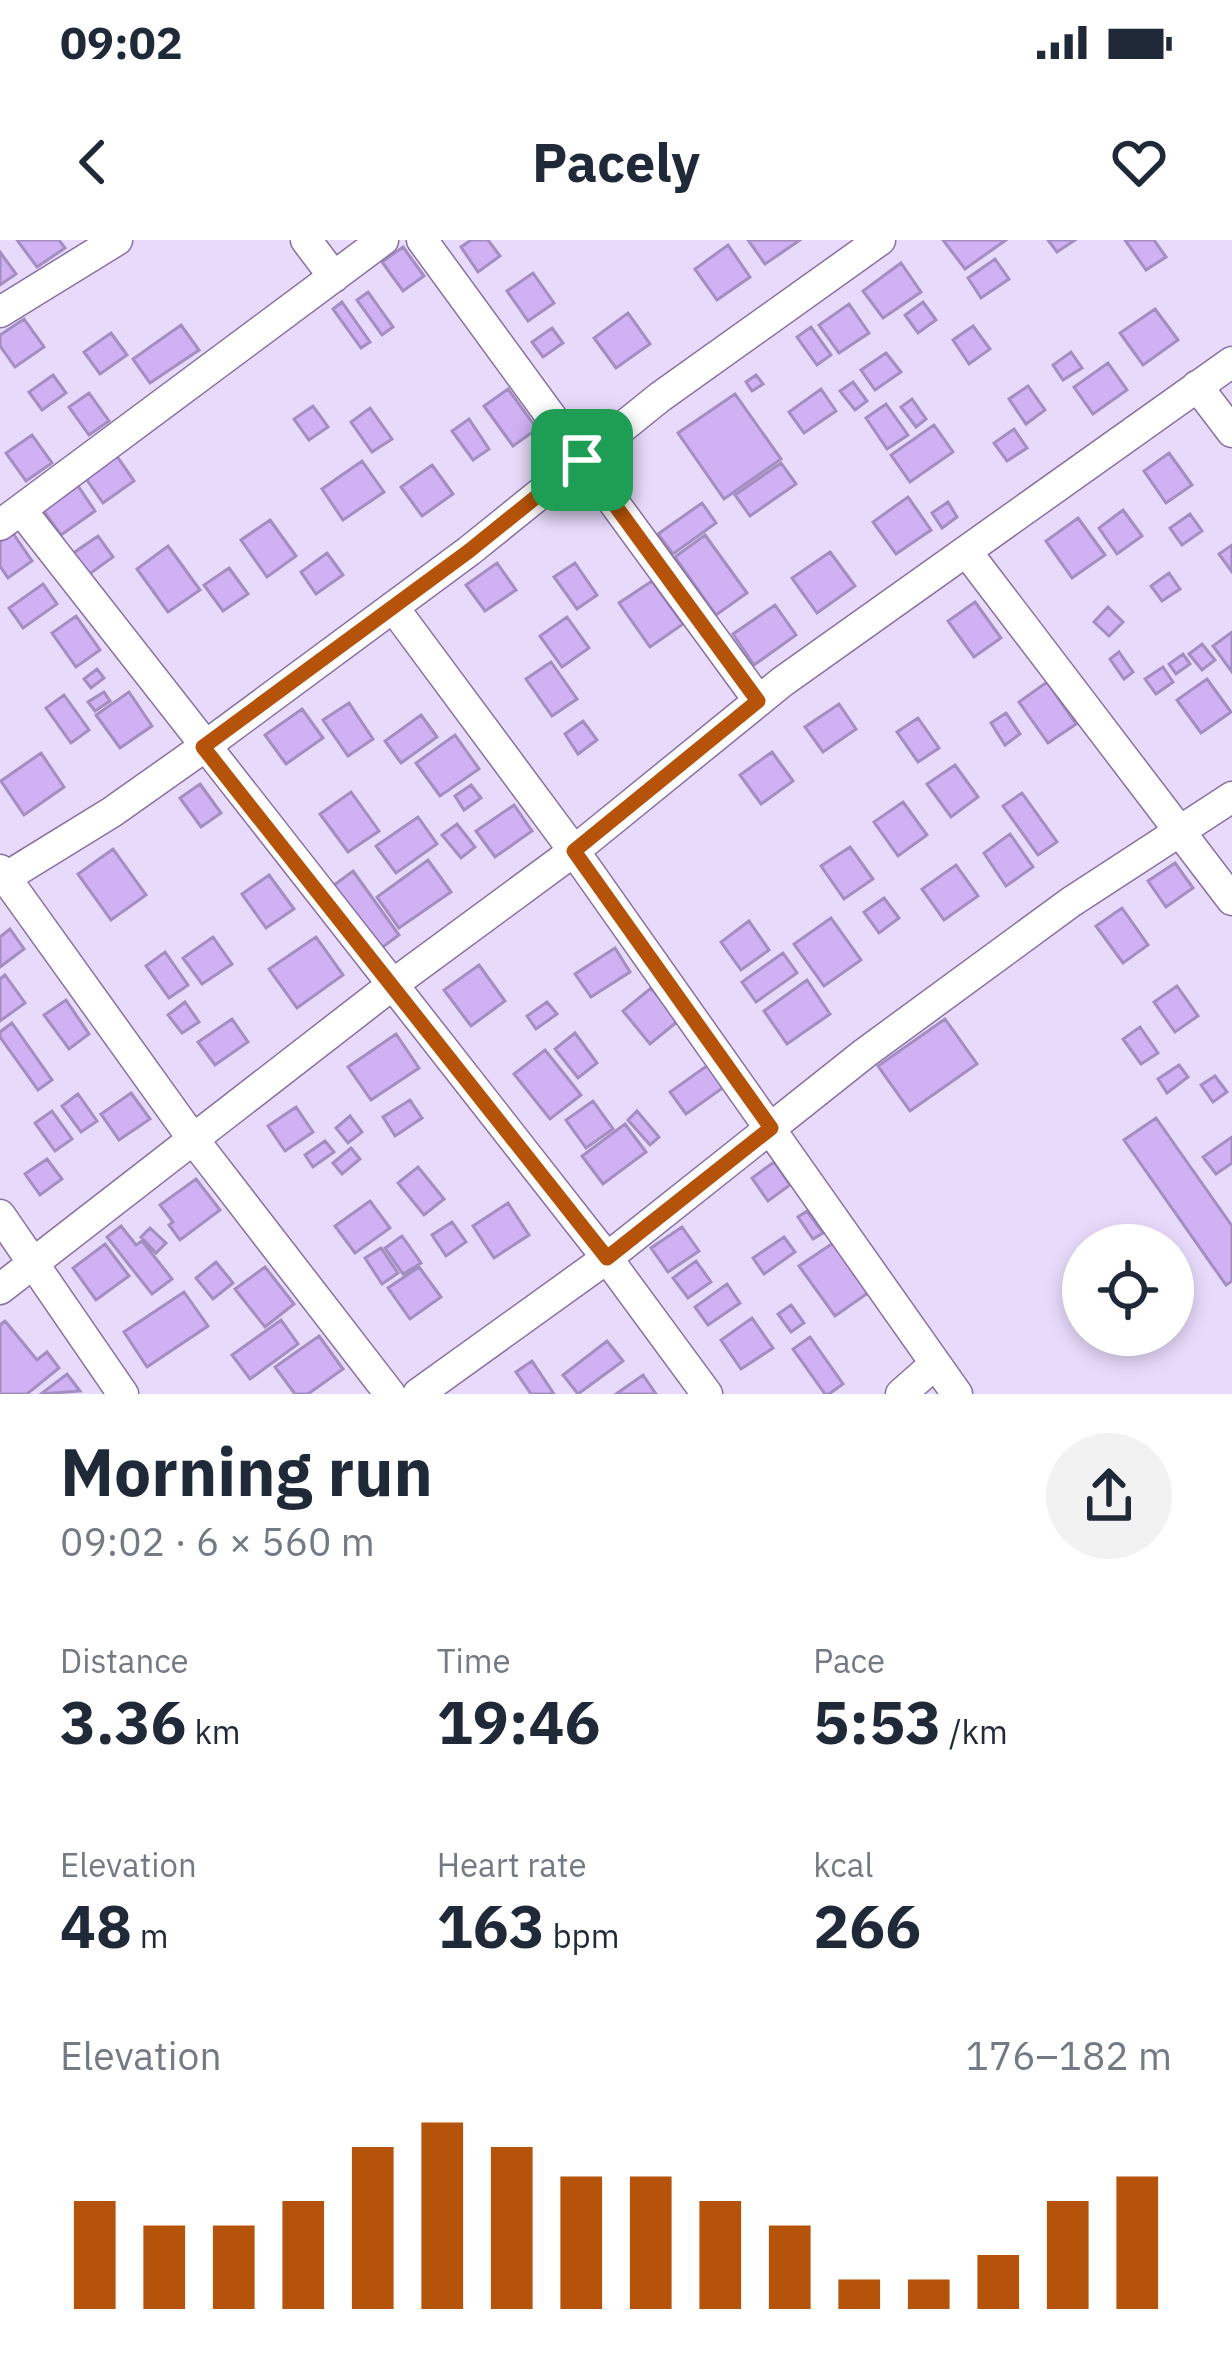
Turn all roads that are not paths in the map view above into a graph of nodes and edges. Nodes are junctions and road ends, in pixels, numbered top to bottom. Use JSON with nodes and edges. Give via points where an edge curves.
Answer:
{"nodes":[{"id":1,"x":117,"y":240,"type":"edge"},
{"id":2,"x":306,"y":240,"type":"edge"},
{"id":3,"x":383,"y":240,"type":"edge"},
{"id":4,"x":422,"y":240,"type":"edge"},
{"id":5,"x":880,"y":240,"type":"edge"},
{"id":6,"x":334,"y":277,"type":"junction"},
{"id":7,"x":0,"y":312,"type":"edge"},
{"id":8,"x":1232,"y":362,"type":"edge"},
{"id":9,"x":1197,"y":386,"type":"junction"},
{"id":10,"x":1232,"y":432,"type":"edge"},
{"id":11,"x":582,"y":460,"type":"junction"},
{"id":12,"x":10,"y":517,"type":"edge"},
{"id":13,"x":966,"y":551,"type":"junction"},
{"id":14,"x":394,"y":607,"type":"junction"},
{"id":15,"x":758,"y":701,"type":"junction"},
{"id":16,"x":203,"y":747,"type":"junction"},
{"id":17,"x":1232,"y":797,"type":"edge"},
{"id":18,"x":1179,"y":831,"type":"junction"},
{"id":19,"x":574,"y":851,"type":"junction"},
{"id":20,"x":2,"y":876,"type":"edge"},
{"id":21,"x":1232,"y":900,"type":"edge"},
{"id":22,"x":392,"y":985,"type":"junction"},
{"id":23,"x":771,"y":1128,"type":"junction"},
{"id":24,"x":194,"y":1139,"type":"junction"},
{"id":25,"x":0,"y":1215,"type":"edge"},
{"id":26,"x":607,"y":1258,"type":"junction"},
{"id":27,"x":34,"y":1262,"type":"junction"},
{"id":28,"x":0,"y":1288,"type":"edge"},
{"id":29,"x":934,"y":1364,"type":"junction"},
{"id":30,"x":123,"y":1394,"type":"edge"},
{"id":31,"x":390,"y":1394,"type":"edge"},
{"id":32,"x":418,"y":1394,"type":"edge"},
{"id":33,"x":706,"y":1394,"type":"edge"},
{"id":34,"x":901,"y":1394,"type":"edge"},
{"id":35,"x":957,"y":1394,"type":"edge"}],
"edges":[{"from":1,"to":7,"type":"street"},
{"from":2,"to":6,"type":"street"},
{"from":3,"to":6,"type":"street"},
{"from":4,"to":11,"type":"street"},
{"from":5,"to":11,"type":"street"},
{"from":6,"to":12,"type":"street"},
{"from":8,"to":9,"type":"street"},
{"from":9,"to":10,"type":"street"},
{"from":9,"to":13,"type":"street"},
{"from":11,"to":14,"type":"street"},
{"from":11,"to":15,"type":"street"},
{"from":12,"to":16,"type":"street"},
{"from":13,"to":15,"type":"street"},
{"from":13,"to":18,"type":"street"},
{"from":14,"to":16,"type":"street"},
{"from":14,"to":19,"type":"street"},
{"from":15,"to":19,"type":"street"},
{"from":16,"to":20,"type":"street"},
{"from":16,"to":22,"type":"street"},
{"from":17,"to":18,"type":"street"},
{"from":18,"to":21,"type":"street"},
{"from":18,"to":23,"type":"street","via":[[1071,902]]},
{"from":19,"to":22,"type":"street"},
{"from":19,"to":23,"type":"street"},
{"from":20,"to":24,"type":"street"},
{"from":22,"to":24,"type":"street"},
{"from":22,"to":26,"type":"street"},
{"from":23,"to":26,"type":"street"},
{"from":23,"to":29,"type":"street"},
{"from":24,"to":27,"type":"street"},
{"from":24,"to":31,"type":"street"},
{"from":25,"to":27,"type":"street"},
{"from":26,"to":32,"type":"street"},
{"from":26,"to":33,"type":"street"},
{"from":27,"to":28,"type":"street"},
{"from":27,"to":30,"type":"street"},
{"from":29,"to":34,"type":"street"},
{"from":29,"to":35,"type":"street"}]}
